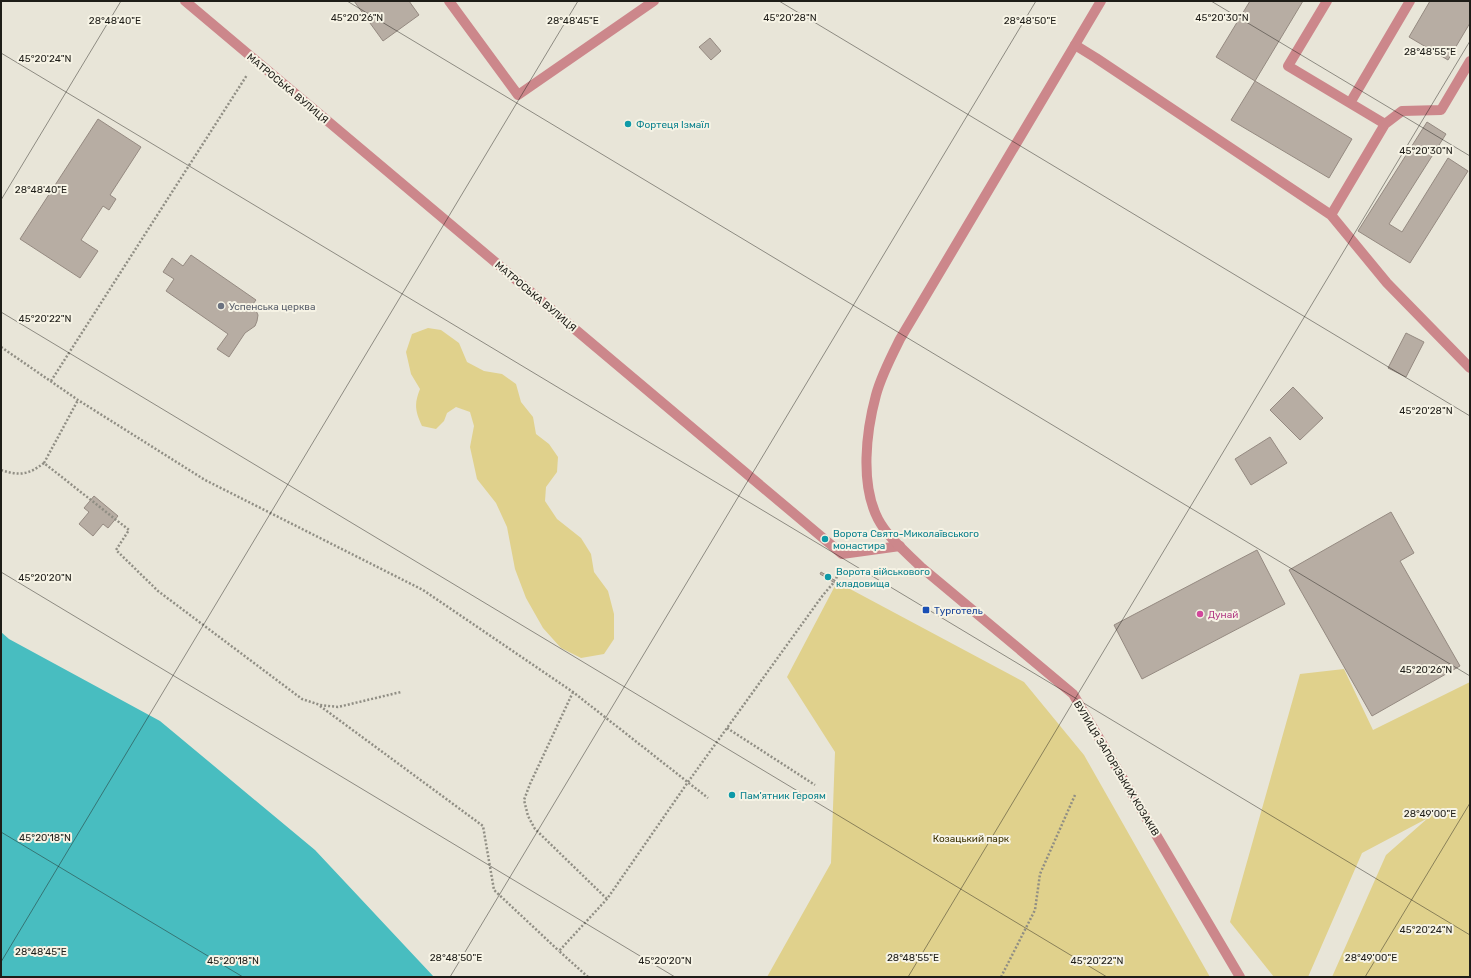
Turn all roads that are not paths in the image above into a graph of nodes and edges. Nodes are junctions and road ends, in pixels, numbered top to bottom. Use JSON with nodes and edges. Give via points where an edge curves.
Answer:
{"nodes":[{"id":1,"x":185,"y":1,"type":"edge"},
{"id":2,"x":449,"y":1,"type":"edge"},
{"id":3,"x":654,"y":1,"type":"edge"},
{"id":4,"x":1101,"y":1,"type":"edge"},
{"id":5,"x":1327,"y":1,"type":"edge"},
{"id":6,"x":1410,"y":1,"type":"edge"},
{"id":7,"x":1075,"y":45,"type":"junction"},
{"id":8,"x":1470,"y":61,"type":"edge"},
{"id":9,"x":1350,"y":103,"type":"junction"},
{"id":10,"x":1385,"y":124,"type":"junction"},
{"id":11,"x":1331,"y":215,"type":"junction"},
{"id":12,"x":1470,"y":368,"type":"edge"},
{"id":13,"x":900,"y":546,"type":"junction"},
{"id":14,"x":1240,"y":977,"type":"edge"}],
"edges":[{"from":1,"to":13,"type":"street","name":"МАТРОСЬКА ВУЛИЦЯ","via":[[842,554]]},
{"from":2,"to":3,"type":"street","via":[[518,95]]},
{"from":4,"to":7,"type":"street","name":"ВУЛИЦЯ ЗАПОРІЗЬКИХ КОЗАКІВ"},
{"from":5,"to":9,"type":"street","via":[[1288,66]]},
{"from":6,"to":9,"type":"street"},
{"from":7,"to":11,"type":"street"},
{"from":7,"to":13,"type":"street","name":"ВУЛИЦЯ ЗАПОРІЗЬКИХ КОЗАКІВ","via":[[900,339],[886,366],[876,394],[869,424],[868,485],[871,502],[878,518]]},
{"from":8,"to":10,"type":"street","via":[[1441,110],[1402,111]]},
{"from":9,"to":10,"type":"street"},
{"from":10,"to":11,"type":"street"},
{"from":11,"to":12,"type":"street","via":[[1388,283]]},
{"from":13,"to":14,"type":"street","name":"ВУЛИЦЯ ЗАПОРІЗЬКИХ КОЗАКІВ","via":[[921,567],[1073,694]]}]}
